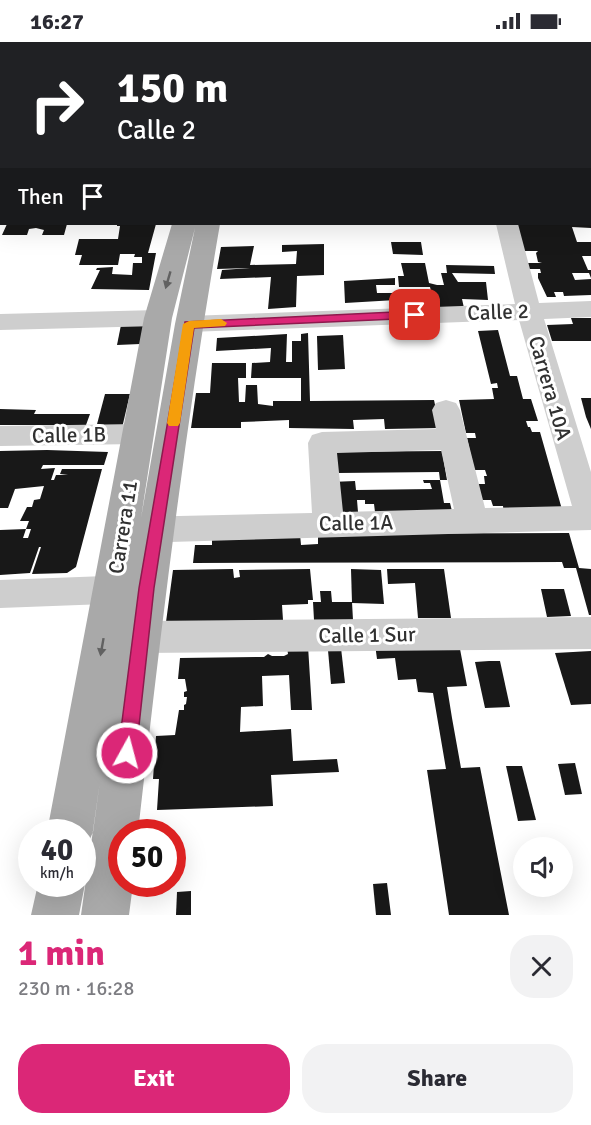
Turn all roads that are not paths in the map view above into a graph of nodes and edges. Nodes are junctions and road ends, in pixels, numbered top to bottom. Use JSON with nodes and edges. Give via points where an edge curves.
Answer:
{"nodes":[{"id":1,"x":184,"y":225,"type":"edge"},
{"id":2,"x":208,"y":225,"type":"edge"},
{"id":3,"x":507,"y":225,"type":"edge"},
{"id":4,"x":591,"y":309,"type":"edge"},
{"id":5,"x":528,"y":310,"type":"junction"},
{"id":6,"x":158,"y":318,"type":"junction"},
{"id":7,"x":0,"y":322,"type":"edge"},
{"id":8,"x":189,"y":324,"type":"junction"},
{"id":9,"x":446,"y":410,"type":"dead end"},
{"id":10,"x":563,"y":433,"type":"junction"},
{"id":11,"x":138,"y":434,"type":"junction"},
{"id":12,"x":591,"y":435,"type":"edge"},
{"id":13,"x":0,"y":436,"type":"edge"},
{"id":14,"x":453,"y":439,"type":"junction"},
{"id":15,"x":591,"y":517,"type":"edge"},
{"id":16,"x":472,"y":520,"type":"junction"},
{"id":17,"x":329,"y":524,"type":"junction"},
{"id":18,"x":157,"y":528,"type":"junction"},
{"id":19,"x":122,"y":531,"type":"junction"},
{"id":20,"x":130,"y":589,"type":"junction"},
{"id":21,"x":0,"y":594,"type":"edge"},
{"id":22,"x":591,"y":633,"type":"edge"},
{"id":23,"x":142,"y":637,"type":"junction"},
{"id":24,"x":73,"y":819,"type":"edge"},
{"id":25,"x":58,"y":897,"type":"edge"},
{"id":26,"x":55,"y":915,"type":"edge"},
{"id":27,"x":105,"y":915,"type":"edge"}],
"edges":[{"from":1,"to":6,"type":"main road","name":"Carrera 11","one_way":true},
{"from":2,"to":8,"type":"main road","name":"Carrera 11"},
{"from":3,"to":5,"type":"street","name":"Carrera 10A"},
{"from":4,"to":5,"type":"street","name":"Calle 2"},
{"from":5,"to":8,"type":"street","name":"Calle 2"},
{"from":5,"to":10,"type":"street","name":"Carrera 10A"},
{"from":6,"to":7,"type":"street"},
{"from":6,"to":11,"type":"main road","name":"Carrera 11"},
{"from":8,"to":18,"type":"main road","name":"Carrera 11"},
{"from":9,"to":14,"type":"street"},
{"from":10,"to":12,"type":"street"},
{"from":10,"to":15,"type":"street","name":"Carrera 10A"},
{"from":11,"to":13,"type":"street","name":"Calle 1B"},
{"from":11,"to":19,"type":"main road","name":"Carrera 11"},
{"from":14,"to":16,"type":"street"},
{"from":14,"to":17,"type":"street","via":[[322,443]]},
{"from":15,"to":16,"type":"street","name":"Calle 1A"},
{"from":16,"to":17,"type":"street","name":"Calle 1A"},
{"from":17,"to":18,"type":"street","name":"Calle 1A"},
{"from":18,"to":19,"type":"street","name":"Calle 1A"},
{"from":18,"to":20,"type":"main road","name":"Carrera 11"},
{"from":19,"to":20,"type":"main road","name":"Carrera 11"},
{"from":20,"to":21,"type":"street"},
{"from":20,"to":23,"type":"main road","name":"Carrera 11"},
{"from":20,"to":24,"type":"main road","name":"Carrera 11","one_way":true},
{"from":22,"to":23,"type":"street","name":"Calle 1 Sur"},
{"from":23,"to":27,"type":"main road","name":"Carrera 11"},
{"from":25,"to":26,"type":"main road"}]}
